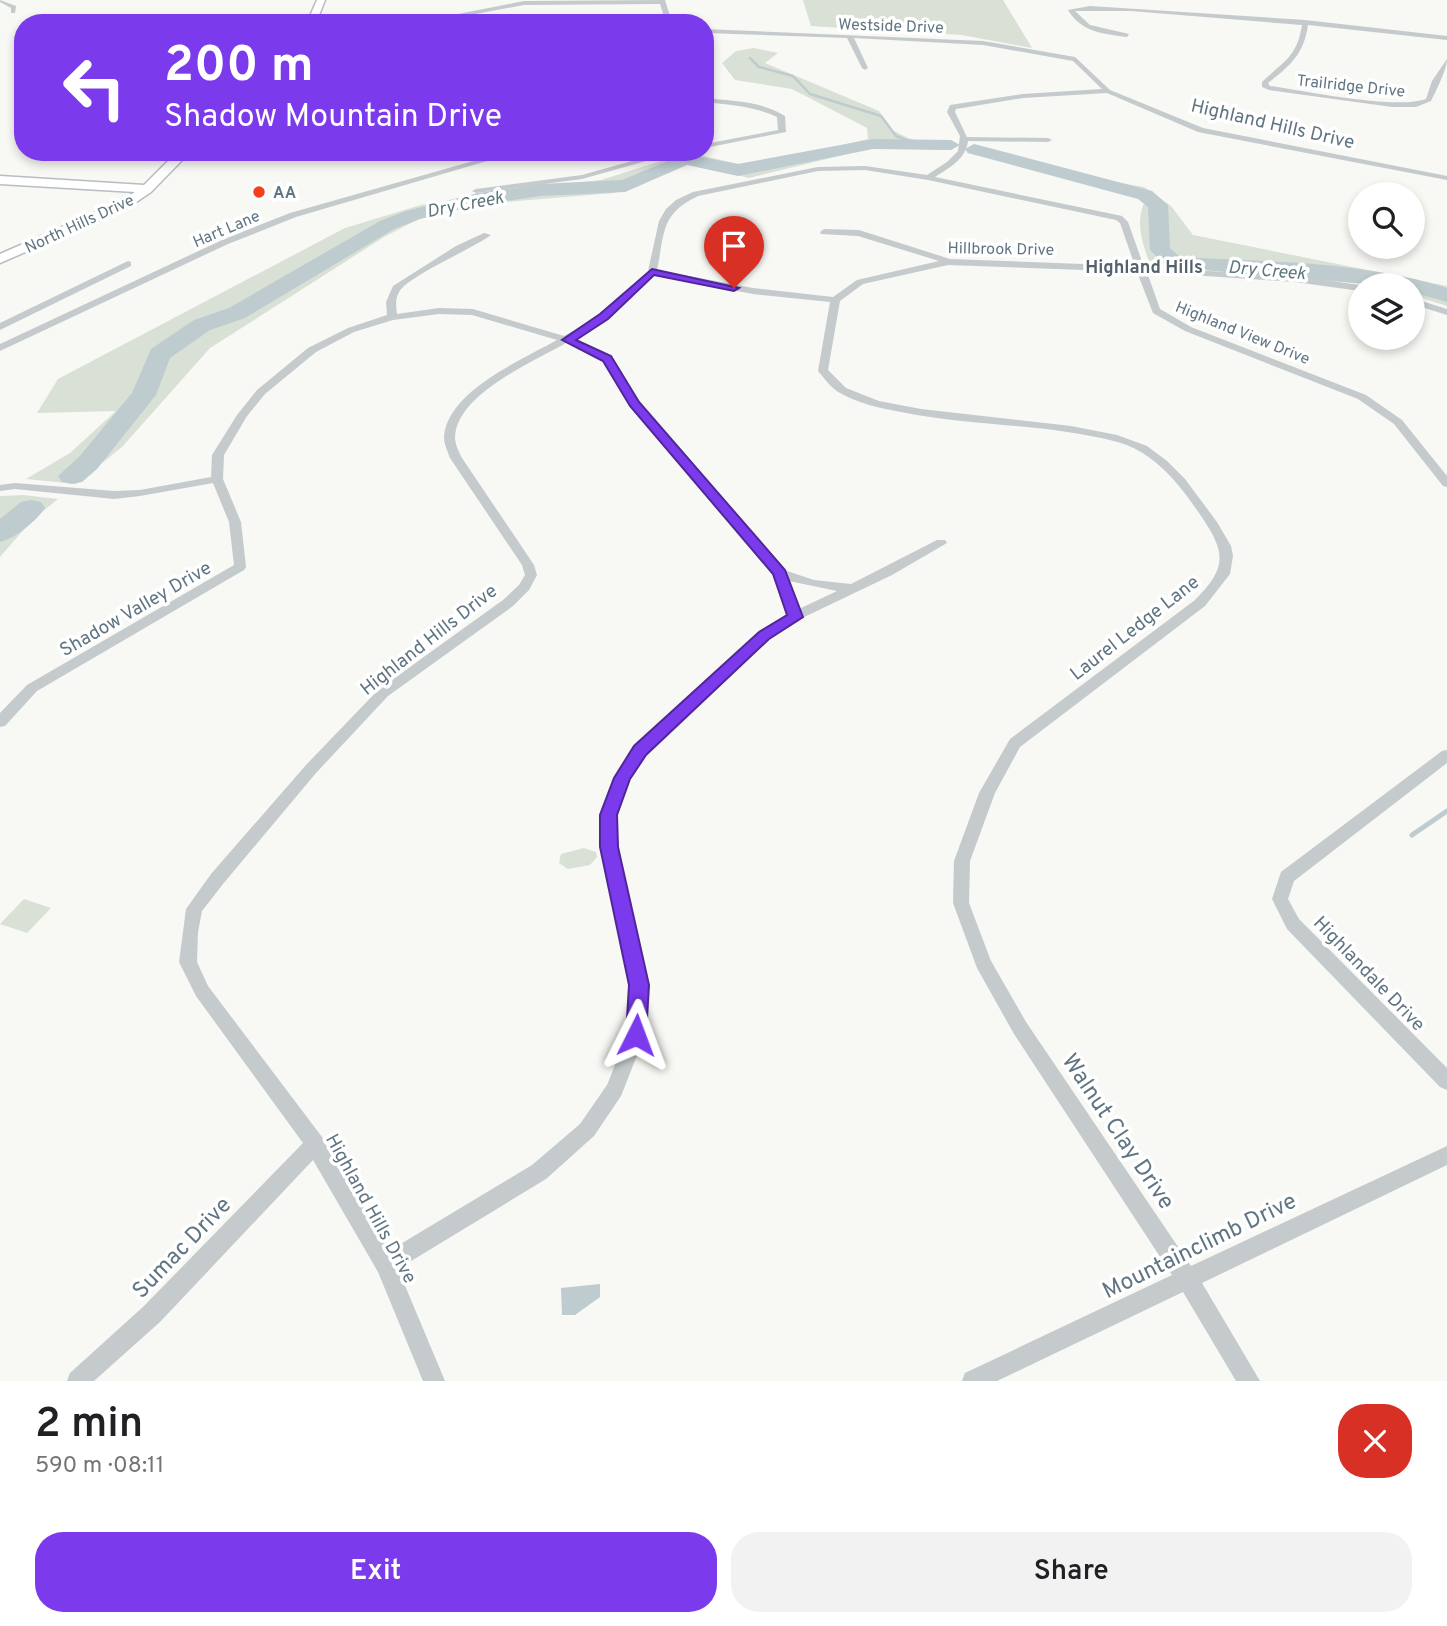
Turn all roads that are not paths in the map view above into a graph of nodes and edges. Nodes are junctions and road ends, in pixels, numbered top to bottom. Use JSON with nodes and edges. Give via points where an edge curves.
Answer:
{"nodes":[{"id":1,"x":0,"y":0,"type":"edge"},
{"id":2,"x":663,"y":1,"type":"edge"},
{"id":3,"x":4,"y":13,"type":"dead end"},
{"id":4,"x":465,"y":14,"type":"edge"},
{"id":5,"x":1305,"y":22,"type":"junction"},
{"id":6,"x":714,"y":32,"type":"edge"},
{"id":7,"x":1127,"y":35,"type":"dead end"},
{"id":8,"x":850,"y":37,"type":"junction"},
{"id":9,"x":1447,"y":38,"type":"edge"},
{"id":10,"x":1447,"y":61,"type":"edge"},
{"id":11,"x":865,"y":68,"type":"dead end"},
{"id":12,"x":1108,"y":91,"type":"junction"},
{"id":13,"x":714,"y":101,"type":"edge"},
{"id":14,"x":966,"y":139,"type":"junction"},
{"id":15,"x":1048,"y":140,"type":"dead end"},
{"id":16,"x":714,"y":144,"type":"edge"},
{"id":17,"x":175,"y":161,"type":"edge"},
{"id":18,"x":482,"y":161,"type":"edge"},
{"id":19,"x":641,"y":161,"type":"edge"},
{"id":20,"x":928,"y":178,"type":"junction"},
{"id":21,"x":0,"y":180,"type":"edge"},
{"id":22,"x":1445,"y":180,"type":"edge"},
{"id":23,"x":146,"y":189,"type":"junction"},
{"id":24,"x":476,"y":191,"type":"dead end"},
{"id":25,"x":824,"y":232,"type":"dead end"},
{"id":26,"x":487,"y":235,"type":"dead end"},
{"id":27,"x":0,"y":259,"type":"edge"},
{"id":28,"x":948,"y":262,"type":"junction"},
{"id":29,"x":128,"y":264,"type":"dead end"},
{"id":30,"x":1141,"y":269,"type":"junction"},
{"id":31,"x":652,"y":272,"type":"junction"},
{"id":32,"x":1348,"y":286,"type":"edge"},
{"id":33,"x":835,"y":300,"type":"junction"},
{"id":34,"x":1425,"y":305,"type":"edge"},
{"id":35,"x":1447,"y":312,"type":"edge"},
{"id":36,"x":392,"y":317,"type":"junction"},
{"id":37,"x":0,"y":327,"type":"edge"},
{"id":38,"x":568,"y":340,"type":"junction"},
{"id":39,"x":0,"y":348,"type":"edge"},
{"id":40,"x":218,"y":479,"type":"junction"},
{"id":41,"x":1447,"y":484,"type":"edge"},
{"id":42,"x":0,"y":488,"type":"edge"},
{"id":43,"x":941,"y":543,"type":"dead end"},
{"id":44,"x":780,"y":573,"type":"junction"},
{"id":45,"x":854,"y":588,"type":"junction"},
{"id":46,"x":795,"y":617,"type":"junction"},
{"id":47,"x":0,"y":722,"type":"edge"},
{"id":48,"x":1447,"y":755,"type":"edge"},
{"id":49,"x":961,"y":903,"type":"joint"},
{"id":50,"x":1447,"y":1081,"type":"edge"},
{"id":51,"x":315,"y":1144,"type":"junction"},
{"id":52,"x":1447,"y":1155,"type":"edge"},
{"id":53,"x":386,"y":1265,"type":"junction"},
{"id":54,"x":1188,"y":1280,"type":"junction"},
{"id":55,"x":78,"y":1381,"type":"edge"},
{"id":56,"x":434,"y":1381,"type":"edge"},
{"id":57,"x":973,"y":1381,"type":"edge"},
{"id":58,"x":1249,"y":1381,"type":"edge"}],
"edges":[{"from":1,"to":3,"type":"street","via":[[13,7],[13,12]]},
{"from":2,"to":4,"type":"street","via":[[524,3]]},
{"from":5,"to":7,"type":"street","via":[[1134,8],[1071,9],[1086,26]]},
{"from":5,"to":9,"type":"street"},
{"from":5,"to":10,"type":"street","name":"Trailridge Drive","via":[[1302,48],[1264,86],[1416,105],[1429,100]]},
{"from":6,"to":8,"type":"street","name":"Westside Drive"},
{"from":8,"to":11,"type":"street"},
{"from":8,"to":12,"type":"street","name":"Westside Drive","via":[[960,41],[1075,59]]},
{"from":12,"to":14,"type":"street","name":"Highland Hills Drive","via":[[953,107],[951,112]]},
{"from":12,"to":22,"type":"street","name":"Highland Hills Drive","via":[[1201,130]]},
{"from":13,"to":16,"type":"street","via":[[773,112],[781,116],[782,132]]},
{"from":14,"to":15,"type":"street"},
{"from":14,"to":20,"type":"street","via":[[958,158]]},
{"from":17,"to":23,"type":"street","name":"North Hills Drive"},
{"from":18,"to":39,"type":"street","name":"Hart Lane","via":[[293,215],[225,242]]},
{"from":19,"to":24,"type":"street","via":[[582,177]]},
{"from":20,"to":30,"type":"street","name":"Highland View Drive","via":[[1119,218]]},
{"from":20,"to":31,"type":"street","via":[[842,167],[696,194],[679,202],[663,221]]},
{"from":21,"to":23,"type":"street"},
{"from":23,"to":27,"type":"street","name":"North Hills Drive","via":[[97,218]]},
{"from":25,"to":28,"type":"street","via":[[859,233]]},
{"from":26,"to":36,"type":"street","via":[[396,288]]},
{"from":28,"to":30,"type":"street","name":"Hillbrook Drive"},
{"from":28,"to":33,"type":"street","name":"Hillbrook Drive","via":[[860,282]]},
{"from":29,"to":37,"type":"street"},
{"from":30,"to":32,"type":"street","name":"Hillbrook Drive"},
{"from":30,"to":41,"type":"street","name":"Highland View Drive","via":[[1156,311],[1168,320],[1362,397],[1398,422]]},
{"from":31,"to":33,"type":"street","via":[[753,291]]},
{"from":31,"to":38,"type":"street","name":"Highland Hills Drive","via":[[604,317]]},
{"from":33,"to":49,"type":"street","name":"Laurel Ledge Lane","via":[[823,371],[834,387],[855,397],[954,418],[1109,436],[1140,446],[1183,483],[1228,555],[1222,581],[1200,603],[1015,743],[987,793],[962,861]]},
{"from":34,"to":35,"type":"street"},
{"from":36,"to":38,"type":"street","via":[[473,312]]},
{"from":36,"to":40,"type":"street","via":[[312,349],[282,372],[261,392],[218,455]]},
{"from":38,"to":44,"type":"street","via":[[607,359],[634,404]]},
{"from":38,"to":51,"type":"street","name":"Highland Hills Drive","via":[[478,390],[455,416],[449,439],[456,458],[528,565],[531,575],[524,587],[383,693],[311,769],[194,909],[188,962],[202,991]]},
{"from":40,"to":42,"type":"street","via":[[140,494]]},
{"from":40,"to":47,"type":"street","name":"Shadow Valley Drive","via":[[235,522],[240,567],[32,688]]},
{"from":43,"to":45,"type":"street"},
{"from":44,"to":45,"type":"street","via":[[799,582]]},
{"from":44,"to":46,"type":"street"},
{"from":45,"to":46,"type":"street"},
{"from":46,"to":53,"type":"street","via":[[764,635],[640,751],[622,778],[608,815],[609,847],[639,985],[636,1035],[614,1090],[587,1130],[539,1172]]},
{"from":48,"to":50,"type":"street","name":"Highlandale Drive","via":[[1287,877],[1280,899],[1293,924]]},
{"from":49,"to":54,"type":"street","name":"Walnut Clay Drive","via":[[983,963],[1020,1028]]},
{"from":51,"to":53,"type":"street","name":"Highland Hills Drive"},
{"from":51,"to":55,"type":"street","name":"Sumac Drive","via":[[152,1314]]},
{"from":52,"to":54,"type":"street","name":"Mountainclimb Drive"},
{"from":53,"to":56,"type":"street","name":"Highland Hills Drive"},
{"from":54,"to":57,"type":"street","name":"Mountainclimb Drive"},
{"from":54,"to":58,"type":"street","name":"Walnut Clay Drive"}]}
